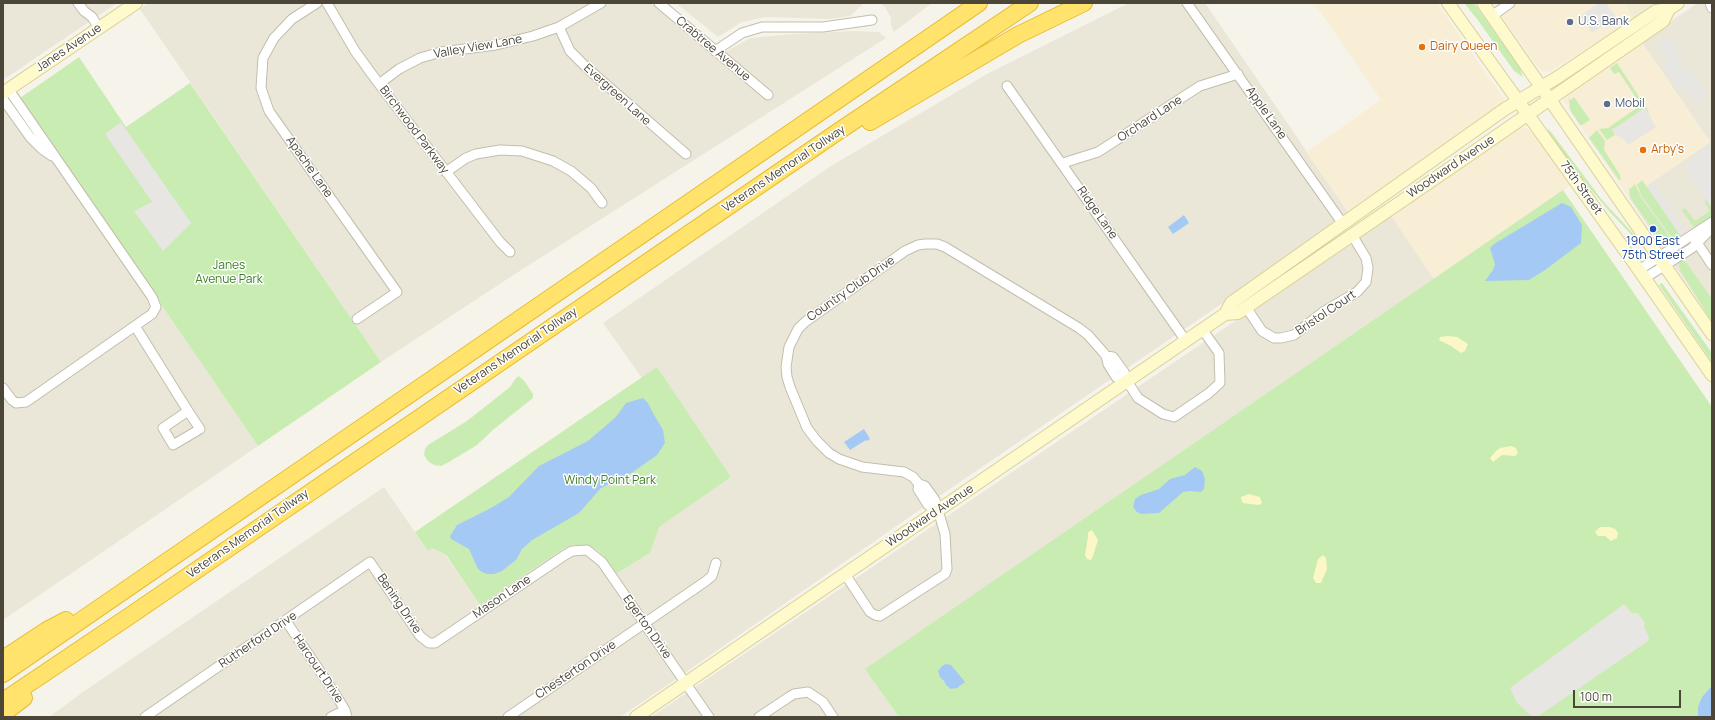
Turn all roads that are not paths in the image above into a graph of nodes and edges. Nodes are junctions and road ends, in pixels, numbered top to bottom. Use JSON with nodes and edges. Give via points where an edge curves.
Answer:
{"nodes":[{"id":1,"x":78,"y":3,"type":"edge"},
{"id":2,"x":136,"y":3,"type":"edge"},
{"id":3,"x":317,"y":3,"type":"edge"},
{"id":4,"x":327,"y":3,"type":"edge"},
{"id":5,"x":601,"y":3,"type":"edge"},
{"id":6,"x":659,"y":3,"type":"edge"},
{"id":7,"x":960,"y":3,"type":"edge"},
{"id":8,"x":979,"y":3,"type":"edge"},
{"id":9,"x":1030,"y":3,"type":"edge"},
{"id":10,"x":1084,"y":3,"type":"edge"},
{"id":11,"x":1187,"y":3,"type":"edge"},
{"id":12,"x":1448,"y":3,"type":"edge"},
{"id":13,"x":1483,"y":3,"type":"edge"},
{"id":14,"x":1510,"y":3,"type":"edge"},
{"id":15,"x":1710,"y":3,"type":"edge"},
{"id":16,"x":1674,"y":6,"type":"edge"},
{"id":17,"x":1712,"y":8,"type":"edge"},
{"id":18,"x":1492,"y":16,"type":"junction"},
{"id":19,"x":872,"y":20,"type":"dead end"},
{"id":20,"x":559,"y":26,"type":"junction"},
{"id":21,"x":99,"y":28,"type":"junction"},
{"id":22,"x":716,"y":51,"type":"junction"},
{"id":23,"x":1238,"y":74,"type":"junction"},
{"id":24,"x":379,"y":84,"type":"junction"},
{"id":25,"x":1007,"y":86,"type":"dead end"},
{"id":26,"x":1541,"y":87,"type":"junction"},
{"id":27,"x":850,"y":91,"type":"junction"},
{"id":28,"x":5,"y":94,"type":"edge"},
{"id":29,"x":768,"y":95,"type":"dead end"},
{"id":30,"x":1550,"y":99,"type":"junction"},
{"id":31,"x":1518,"y":102,"type":"junction"},
{"id":32,"x":1528,"y":115,"type":"junction"},
{"id":33,"x":836,"y":133,"type":"junction"},
{"id":34,"x":686,"y":154,"type":"dead end"},
{"id":35,"x":1063,"y":163,"type":"junction"},
{"id":36,"x":446,"y":172,"type":"junction"},
{"id":37,"x":602,"y":203,"type":"dead end"},
{"id":38,"x":1712,"y":222,"type":"edge"},
{"id":39,"x":1343,"y":224,"type":"junction"},
{"id":40,"x":1712,"y":228,"type":"edge"},
{"id":41,"x":1352,"y":235,"type":"junction"},
{"id":42,"x":1695,"y":239,"type":"junction"},
{"id":43,"x":510,"y":252,"type":"dead end"},
{"id":44,"x":1662,"y":261,"type":"junction"},
{"id":45,"x":1712,"y":265,"type":"edge"},
{"id":46,"x":1642,"y":274,"type":"junction"},
{"id":47,"x":1246,"y":307,"type":"junction"},
{"id":48,"x":1225,"y":314,"type":"junction"},
{"id":49,"x":357,"y":319,"type":"dead end"},
{"id":50,"x":135,"y":326,"type":"junction"},
{"id":51,"x":1202,"y":330,"type":"junction"},
{"id":52,"x":1712,"y":334,"type":"edge"},
{"id":53,"x":1186,"y":341,"type":"junction"},
{"id":54,"x":1712,"y":375,"type":"edge"},
{"id":55,"x":1127,"y":382,"type":"junction"},
{"id":56,"x":3,"y":388,"type":"edge"},
{"id":57,"x":188,"y":411,"type":"dead end"},
{"id":58,"x":937,"y":511,"type":"junction"},
{"id":59,"x":575,"y":551,"type":"joint"},
{"id":60,"x":370,"y":562,"type":"joint"},
{"id":61,"x":716,"y":563,"type":"dead end"},
{"id":62,"x":845,"y":574,"type":"junction"},
{"id":63,"x":131,"y":585,"type":"junction"},
{"id":64,"x":131,"y":615,"type":"junction"},
{"id":65,"x":286,"y":621,"type":"junction"},
{"id":66,"x":644,"y":624,"type":"junction"},
{"id":67,"x":429,"y":643,"type":"joint"},
{"id":68,"x":3,"y":659,"type":"edge"},
{"id":69,"x":3,"y":674,"type":"edge"},
{"id":70,"x":685,"y":683,"type":"junction"},
{"id":71,"x":3,"y":701,"type":"edge"},
{"id":72,"x":3,"y":714,"type":"edge"},
{"id":73,"x":346,"y":714,"type":"edge"},
{"id":74,"x":145,"y":717,"type":"edge"},
{"id":75,"x":331,"y":717,"type":"edge"},
{"id":76,"x":508,"y":717,"type":"edge"},
{"id":77,"x":636,"y":717,"type":"edge"},
{"id":78,"x":708,"y":717,"type":"edge"},
{"id":79,"x":759,"y":717,"type":"edge"},
{"id":80,"x":833,"y":717,"type":"edge"}],
"edges":[{"from":1,"to":21,"type":"street"},
{"from":2,"to":21,"type":"main road","name":"Janes Avenue"},
{"from":3,"to":49,"type":"street","name":"Apache Lane","via":[[292,19],[274,38],[263,58],[261,88],[269,111],[397,292]]},
{"from":4,"to":24,"type":"street","name":"Birchwood Parkway","via":[[355,51]]},
{"from":5,"to":20,"type":"street","name":"Valley View Lane"},
{"from":6,"to":22,"type":"street","name":"Crabtree Avenue"},
{"from":7,"to":27,"type":"highway","via":[[888,56]]},
{"from":8,"to":27,"type":"highway","name":"Veterans Memorial Tollway"},
{"from":9,"to":33,"type":"highway","name":"Veterans Memorial Tollway"},
{"from":10,"to":33,"type":"highway","via":[[1018,35],[871,121]]},
{"from":11,"to":23,"type":"street","name":"Apple Lane"},
{"from":12,"to":31,"type":"main road","name":"75th Street"},
{"from":13,"to":18,"type":"main road","name":"75th Street"},
{"from":14,"to":18,"type":"street"},
{"from":15,"to":17,"type":"street"},
{"from":16,"to":26,"type":"main road","name":"Woodward Avenue","via":[[1656,11]]},
{"from":16,"to":30,"type":"main road","name":"Woodward Avenue","via":[[1663,21]]},
{"from":18,"to":26,"type":"main road","name":"75th Street"},
{"from":19,"to":22,"type":"street","via":[[823,27],[762,27],[742,33]]},
{"from":20,"to":24,"type":"street","name":"Valley View Lane","via":[[517,41],[430,55],[409,63]]},
{"from":20,"to":34,"type":"street","name":"Evergreen Lane","via":[[570,51]]},
{"from":21,"to":28,"type":"main road","name":"Janes Avenue"},
{"from":22,"to":29,"type":"street","name":"Crabtree Avenue"},
{"from":23,"to":35,"type":"street","name":"Orchard Lane","via":[[1200,86],[1098,152]]},
{"from":23,"to":39,"type":"street","name":"Apple Lane"},
{"from":24,"to":36,"type":"street","name":"Birchwood Parkway"},
{"from":25,"to":35,"type":"street","name":"Ridge Lane"},
{"from":26,"to":30,"type":"main road","name":"75th Street"},
{"from":26,"to":31,"type":"main road","name":"Woodward Avenue"},
{"from":27,"to":63,"type":"highway","name":"Veterans Memorial Tollway"},
{"from":28,"to":50,"type":"street","via":[[57,159],[155,302],[155,311]]},
{"from":30,"to":32,"type":"main road","name":"Woodward Avenue"},
{"from":30,"to":44,"type":"main road","name":"75th Street"},
{"from":31,"to":32,"type":"main road","name":"75th Street"},
{"from":31,"to":39,"type":"main road","name":"Woodward Avenue"},
{"from":32,"to":41,"type":"main road","name":"Woodward Avenue"},
{"from":32,"to":46,"type":"main road","name":"75th Street"},
{"from":33,"to":64,"type":"highway","name":"Veterans Memorial Tollway"},
{"from":35,"to":53,"type":"street","name":"Ridge Lane"},
{"from":36,"to":37,"type":"street","via":[[476,154],[522,150],[553,161],[571,171],[591,188]]},
{"from":36,"to":43,"type":"street","name":"Birchwood Parkway"},
{"from":38,"to":42,"type":"street"},
{"from":39,"to":48,"type":"main road","name":"Woodward Avenue","via":[[1231,303]]},
{"from":40,"to":42,"type":"street"},
{"from":41,"to":47,"type":"main road","name":"Woodward Avenue"},
{"from":41,"to":47,"type":"street","name":"Bristol Court","via":[[1366,258],[1366,282],[1357,292],[1324,312],[1294,335],[1288,338],[1274,338],[1262,331]]},
{"from":42,"to":44,"type":"street"},
{"from":42,"to":45,"type":"street"},
{"from":44,"to":46,"type":"street"},
{"from":44,"to":52,"type":"main road","name":"75th Street"},
{"from":46,"to":54,"type":"main road","name":"75th Street"},
{"from":47,"to":48,"type":"main road","name":"Woodward Avenue","via":[[1238,313]]},
{"from":48,"to":51,"type":"main road","name":"Woodward Avenue"},
{"from":50,"to":56,"type":"street","via":[[23,403],[16,403]]},
{"from":50,"to":57,"type":"street"},
{"from":51,"to":53,"type":"main road","name":"Woodward Avenue"},
{"from":51,"to":55,"type":"street","name":"Country Club Drive","via":[[1219,353],[1220,371],[1220,383],[1204,397],[1174,417],[1148,406],[1138,398]]},
{"from":53,"to":55,"type":"main road","name":"Woodward Avenue"},
{"from":55,"to":58,"type":"main road","name":"Woodward Avenue"},
{"from":55,"to":58,"type":"street","name":"Country Club Drive","via":[[1124,372],[1112,357],[1106,356],[1079,328],[946,247],[925,244],[909,249],[804,322],[789,347],[786,367],[790,387],[807,428],[829,453],[862,467],[904,472],[919,484],[918,489],[928,505]]},
{"from":58,"to":62,"type":"main road","name":"Woodward Avenue"},
{"from":58,"to":62,"type":"street","via":[[945,534],[945,574],[880,616],[870,612]]},
{"from":59,"to":66,"type":"street","name":"Egerton Drive","via":[[587,550],[599,558]]},
{"from":59,"to":67,"type":"street","name":"Mason Lane","via":[[565,555],[440,640]]},
{"from":60,"to":65,"type":"street","name":"Rutherford Drive"},
{"from":60,"to":67,"type":"street","name":"Bening Drive","via":[[420,636]]},
{"from":61,"to":66,"type":"street","name":"Chesterton Drive","via":[[712,576]]},
{"from":62,"to":70,"type":"main road","name":"Woodward Avenue"},
{"from":63,"to":68,"type":"highway","via":[[47,630]]},
{"from":63,"to":69,"type":"highway","name":"Veterans Memorial Tollway"},
{"from":64,"to":71,"type":"highway","name":"Veterans Memorial Tollway"},
{"from":64,"to":72,"type":"highway"},
{"from":65,"to":73,"type":"street","name":"Harcourt Drive"},
{"from":65,"to":74,"type":"street","name":"Rutherford Drive"},
{"from":66,"to":70,"type":"street","name":"Egerton Drive"},
{"from":66,"to":76,"type":"street","name":"Chesterton Drive"},
{"from":70,"to":77,"type":"main road","name":"Woodward Avenue"},
{"from":70,"to":78,"type":"street","name":"Egerton Drive"},
{"from":73,"to":75,"type":"street"},
{"from":79,"to":80,"type":"street","via":[[794,694],[808,692],[823,702]]}]}
